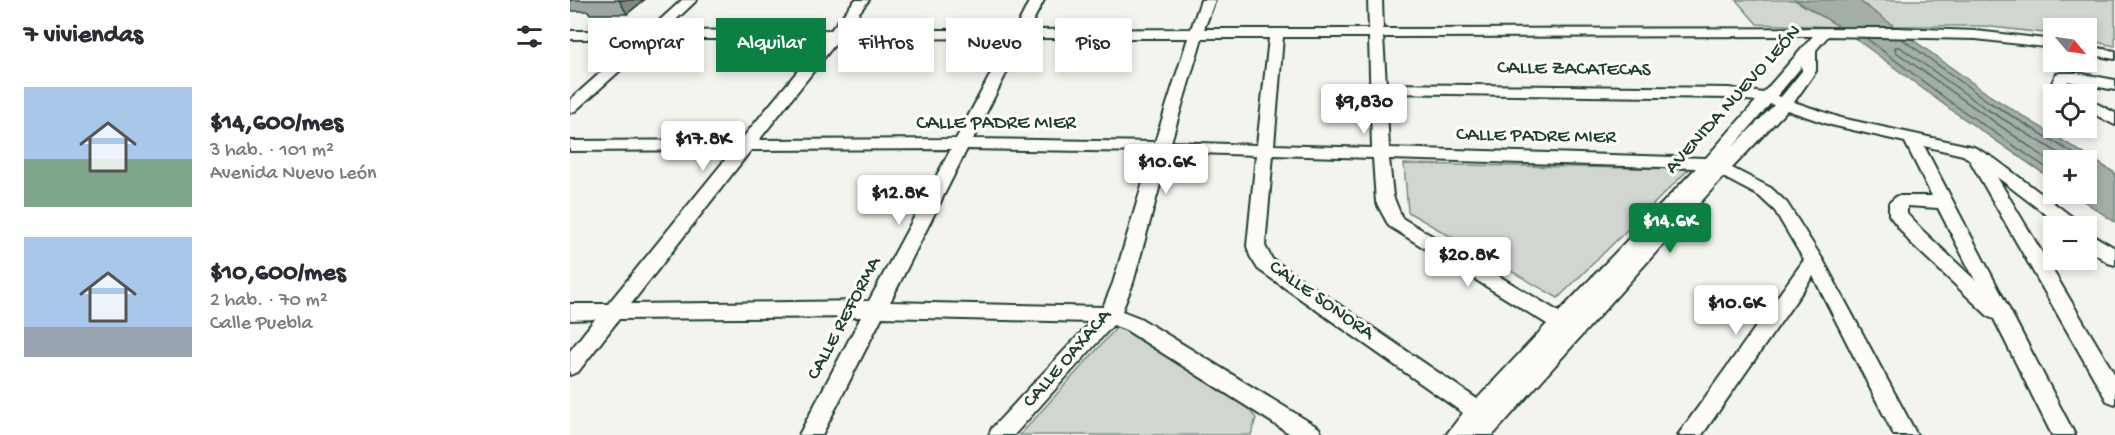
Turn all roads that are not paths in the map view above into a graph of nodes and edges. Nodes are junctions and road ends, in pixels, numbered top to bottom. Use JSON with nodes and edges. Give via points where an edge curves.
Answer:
{"nodes":[{"id":1,"x":690,"y":0,"type":"edge"},
{"id":2,"x":862,"y":0,"type":"edge"},
{"id":3,"x":1037,"y":0,"type":"edge"},
{"id":4,"x":1208,"y":0,"type":"edge"},
{"id":5,"x":1375,"y":0,"type":"edge"},
{"id":6,"x":670,"y":18,"type":"edge"},
{"id":7,"x":1028,"y":18,"type":"edge"},
{"id":8,"x":1375,"y":27,"type":"junction"},
{"id":9,"x":1824,"y":32,"type":"junction"},
{"id":10,"x":946,"y":33,"type":"edge"},
{"id":11,"x":1043,"y":33,"type":"edge"},
{"id":12,"x":1197,"y":33,"type":"junction"},
{"id":13,"x":833,"y":34,"type":"junction"},
{"id":14,"x":1276,"y":34,"type":"junction"},
{"id":15,"x":570,"y":35,"type":"edge"},
{"id":16,"x":588,"y":35,"type":"edge"},
{"id":17,"x":704,"y":35,"type":"edge"},
{"id":18,"x":2043,"y":43,"type":"edge"},
{"id":19,"x":2097,"y":52,"type":"edge"},
{"id":20,"x":2115,"y":55,"type":"edge"},
{"id":21,"x":610,"y":72,"type":"edge"},
{"id":22,"x":1000,"y":72,"type":"edge"},
{"id":23,"x":2060,"y":84,"type":"edge"},
{"id":24,"x":2115,"y":85,"type":"edge"},
{"id":25,"x":1378,"y":88,"type":"junction"},
{"id":26,"x":1776,"y":101,"type":"junction"},
{"id":27,"x":570,"y":108,"type":"edge"},
{"id":28,"x":2097,"y":109,"type":"edge"},
{"id":29,"x":2115,"y":120,"type":"edge"},
{"id":30,"x":1912,"y":139,"type":"junction"},
{"id":31,"x":964,"y":144,"type":"junction"},
{"id":32,"x":570,"y":146,"type":"edge"},
{"id":33,"x":747,"y":146,"type":"junction"},
{"id":34,"x":1161,"y":147,"type":"junction"},
{"id":35,"x":1267,"y":150,"type":"junction"},
{"id":36,"x":1975,"y":154,"type":"junction"},
{"id":37,"x":1382,"y":155,"type":"junction"},
{"id":38,"x":1715,"y":166,"type":"junction"},
{"id":39,"x":1944,"y":202,"type":"junction"},
{"id":40,"x":2059,"y":216,"type":"edge"},
{"id":41,"x":2097,"y":245,"type":"edge"},
{"id":42,"x":2115,"y":258,"type":"edge"},
{"id":43,"x":1814,"y":260,"type":"junction"},
{"id":44,"x":876,"y":309,"type":"junction"},
{"id":45,"x":570,"y":312,"type":"edge"},
{"id":46,"x":614,"y":312,"type":"junction"},
{"id":47,"x":1110,"y":315,"type":"junction"},
{"id":48,"x":2006,"y":321,"type":"junction"},
{"id":49,"x":1568,"y":324,"type":"junction"},
{"id":50,"x":570,"y":366,"type":"edge"},
{"id":51,"x":2115,"y":395,"type":"edge"},
{"id":52,"x":1483,"y":422,"type":"edge"},
{"id":53,"x":810,"y":435,"type":"edge"},
{"id":54,"x":1000,"y":435,"type":"edge"},
{"id":55,"x":1311,"y":435,"type":"edge"},
{"id":56,"x":1457,"y":435,"type":"edge"},
{"id":57,"x":1689,"y":435,"type":"edge"},
{"id":58,"x":1906,"y":435,"type":"edge"},
{"id":59,"x":2064,"y":435,"type":"edge"}],
"edges":[{"from":1,"to":6,"type":"street"},
{"from":2,"to":13,"type":"street"},
{"from":3,"to":7,"type":"street","name":"CALLE REFORMA"},
{"from":4,"to":12,"type":"street","name":"CALLE OAXACA"},
{"from":5,"to":8,"type":"street"},
{"from":8,"to":9,"type":"street"},
{"from":8,"to":14,"type":"street","via":[[1355,33]]},
{"from":8,"to":25,"type":"street"},
{"from":9,"to":18,"type":"street","via":[[1977,34]]},
{"from":9,"to":26,"type":"street","name":"AVENIDA NUEVO LEÓN","via":[[1810,50],[1809,71]]},
{"from":10,"to":13,"type":"street"},
{"from":11,"to":12,"type":"street"},
{"from":12,"to":14,"type":"street"},
{"from":12,"to":34,"type":"street","name":"CALLE OAXACA"},
{"from":13,"to":17,"type":"street"},
{"from":13,"to":33,"type":"street"},
{"from":14,"to":35,"type":"street","name":"CALLE SONORA"},
{"from":15,"to":16,"type":"street"},
{"from":19,"to":20,"type":"street"},
{"from":21,"to":27,"type":"street"},
{"from":22,"to":31,"type":"street","name":"CALLE REFORMA"},
{"from":23,"to":24,"type":"street","via":[[2061,77],[2070,76]]},
{"from":25,"to":26,"type":"street","name":"CALLE ZACATECAS","via":[[1729,93]]},
{"from":25,"to":37,"type":"street"},
{"from":26,"to":30,"type":"street","name":"CALLE ZACATECAS","via":[[1837,122]]},
{"from":26,"to":38,"type":"street"},
{"from":28,"to":29,"type":"street"},
{"from":30,"to":36,"type":"street","name":"CALLE ZACATECAS"},
{"from":30,"to":39,"type":"street"},
{"from":31,"to":33,"type":"street","name":"CALLE PADRE MIER"},
{"from":31,"to":34,"type":"street","name":"CALLE PADRE MIER"},
{"from":31,"to":44,"type":"street","name":"CALLE REFORMA"},
{"from":32,"to":33,"type":"street","name":"CALLE PADRE MIER"},
{"from":33,"to":46,"type":"street"},
{"from":34,"to":35,"type":"street","name":"CALLE PADRE MIER"},
{"from":34,"to":47,"type":"street","name":"CALLE OAXACA","via":[[1123,284]]},
{"from":35,"to":37,"type":"street","name":"CALLE PADRE MIER"},
{"from":35,"to":52,"type":"street","name":"CALLE SONORA","via":[[1256,246],[1265,264]]},
{"from":36,"to":40,"type":"street","name":"CALLE ZACATECAS"},
{"from":36,"to":51,"type":"street"},
{"from":37,"to":38,"type":"street","name":"CALLE PADRE MIER"},
{"from":37,"to":49,"type":"street","via":[[1384,198],[1396,222]]},
{"from":38,"to":43,"type":"street","via":[[1765,192],[1781,207]]},
{"from":38,"to":49,"type":"street"},
{"from":39,"to":48,"type":"street"},
{"from":39,"to":48,"type":"street","via":[[1903,200],[1898,203],[1898,214]]},
{"from":41,"to":42,"type":"street"},
{"from":43,"to":57,"type":"street"},
{"from":43,"to":58,"type":"street"},
{"from":44,"to":46,"type":"street"},
{"from":44,"to":47,"type":"street"},
{"from":44,"to":53,"type":"street","name":"CALLE REFORMA"},
{"from":45,"to":46,"type":"street"},
{"from":46,"to":50,"type":"street"},
{"from":47,"to":54,"type":"street","name":"CALLE OAXACA"},
{"from":47,"to":55,"type":"street","via":[[1133,324]]},
{"from":48,"to":59,"type":"street"},
{"from":49,"to":52,"type":"street"},
{"from":52,"to":56,"type":"street"}]}
